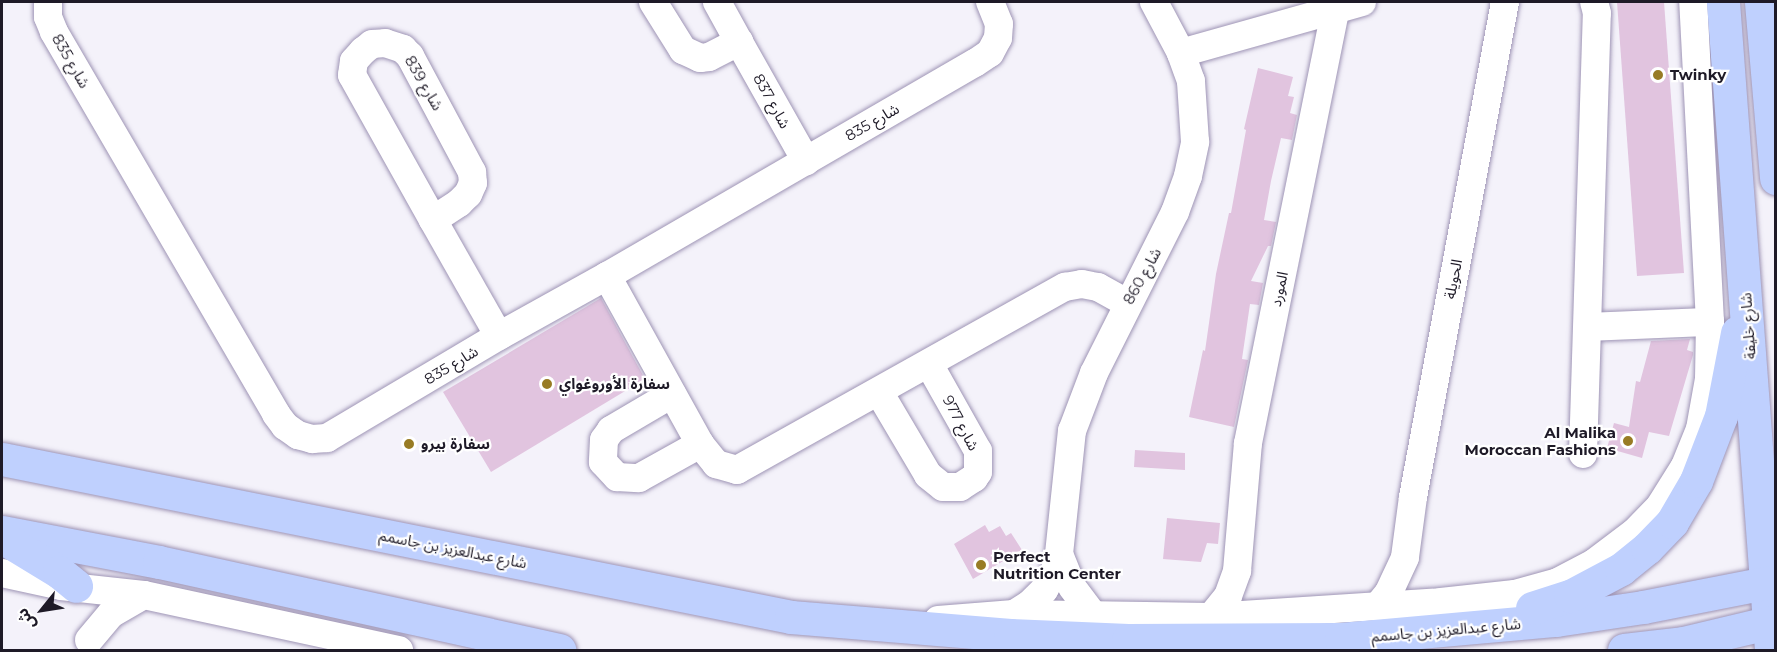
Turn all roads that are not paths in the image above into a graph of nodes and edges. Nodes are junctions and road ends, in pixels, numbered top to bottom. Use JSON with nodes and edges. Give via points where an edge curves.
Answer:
{"nodes":[{"id":1,"x":48,"y":2,"type":"edge"},
{"id":2,"x":653,"y":2,"type":"edge"},
{"id":3,"x":717,"y":2,"type":"edge"},
{"id":4,"x":990,"y":2,"type":"edge"},
{"id":5,"x":1154,"y":2,"type":"edge"},
{"id":6,"x":1505,"y":2,"type":"edge"},
{"id":7,"x":1594,"y":2,"type":"edge"},
{"id":8,"x":1693,"y":2,"type":"edge"},
{"id":9,"x":1723,"y":2,"type":"edge"},
{"id":10,"x":1761,"y":2,"type":"edge"},
{"id":11,"x":1349,"y":6,"type":"edge"},
{"id":12,"x":739,"y":42,"type":"junction"},
{"id":13,"x":1181,"y":53,"type":"junction"},
{"id":14,"x":806,"y":161,"type":"junction"},
{"id":15,"x":1776,"y":178,"type":"edge"},
{"id":16,"x":433,"y":220,"type":"junction"},
{"id":17,"x":607,"y":276,"type":"junction"},
{"id":18,"x":1745,"y":290,"type":"junction"},
{"id":19,"x":1127,"y":303,"type":"junction"},
{"id":20,"x":1710,"y":322,"type":"junction"},
{"id":21,"x":1589,"y":327,"type":"junction"},
{"id":22,"x":499,"y":336,"type":"junction"},
{"id":23,"x":929,"y":364,"type":"junction"},
{"id":24,"x":879,"y":392,"type":"junction"},
{"id":25,"x":672,"y":394,"type":"junction"},
{"id":26,"x":700,"y":444,"type":"junction"},
{"id":27,"x":1583,"y":454,"type":"dead end"},
{"id":28,"x":5,"y":458,"type":"edge"},
{"id":29,"x":2,"y":532,"type":"edge"},
{"id":30,"x":2,"y":537,"type":"edge"},
{"id":31,"x":1059,"y":554,"type":"junction"},
{"id":32,"x":1406,"y":557,"type":"junction"},
{"id":33,"x":1237,"y":570,"type":"junction"},
{"id":34,"x":2,"y":573,"type":"edge"},
{"id":35,"x":1772,"y":584,"type":"edge"},
{"id":36,"x":76,"y":586,"type":"junction"},
{"id":37,"x":144,"y":595,"type":"junction"},
{"id":38,"x":1377,"y":607,"type":"junction"},
{"id":39,"x":1014,"y":614,"type":"junction"},
{"id":40,"x":1262,"y":614,"type":"junction"},
{"id":41,"x":1094,"y":616,"type":"junction"},
{"id":42,"x":1443,"y":616,"type":"junction"},
{"id":43,"x":1211,"y":617,"type":"junction"},
{"id":44,"x":907,"y":626,"type":"junction"},
{"id":45,"x":1772,"y":632,"type":"edge"},
{"id":46,"x":526,"y":644,"type":"junction"},
{"id":47,"x":88,"y":645,"type":"edge"},
{"id":48,"x":399,"y":651,"type":"edge"},
{"id":49,"x":468,"y":651,"type":"edge"},
{"id":50,"x":559,"y":651,"type":"edge"},
{"id":51,"x":1624,"y":651,"type":"edge"}],
"edges":[{"from":1,"to":22,"type":"street","name":"شارع 835","via":[[54,32],[285,426],[298,435],[327,438]]},
{"from":2,"to":12,"type":"street","via":[[677,43],[691,56],[709,57]]},
{"from":3,"to":12,"type":"street","name":"شارع 837"},
{"from":4,"to":14,"type":"street","name":"شارع 835","via":[[999,24],[998,38],[990,53]]},
{"from":5,"to":13,"type":"street","name":"شارع 860"},
{"from":6,"to":32,"type":"street","name":"الحويلة","via":[[1413,497]]},
{"from":7,"to":21,"type":"street","via":[[1597,13]]},
{"from":8,"to":20,"type":"street"},
{"from":9,"to":18,"type":"main road","name":"شارع خليفة"},
{"from":10,"to":15,"type":"main road"},
{"from":11,"to":13,"type":"street","name":"المورد"},
{"from":11,"to":33,"type":"street","name":"المورد","via":[[1248,443]]},
{"from":12,"to":14,"type":"street","name":"شارع 837"},
{"from":13,"to":19,"type":"street","name":"شارع 860","via":[[1191,81],[1194,108],[1195,142],[1188,176],[1176,212]]},
{"from":14,"to":17,"type":"street","name":"شارع 835"},
{"from":16,"to":16,"type":"street","name":"شارع 839","via":[[468,194],[472,172],[410,56],[394,45],[372,44],[354,61],[352,75]]},
{"from":16,"to":22,"type":"street","name":"شارع 839"},
{"from":17,"to":22,"type":"street","name":"شارع 835"},
{"from":17,"to":25,"type":"street"},
{"from":18,"to":35,"type":"main road","name":"شارع خليفة"},
{"from":18,"to":42,"type":"main road","via":[[1721,416],[1696,481],[1672,522],[1621,568],[1570,596],[1509,615]]},
{"from":19,"to":23,"type":"street","via":[[1098,287],[1065,287]]},
{"from":19,"to":31,"type":"street","name":"شارع 860","via":[[1072,431]]},
{"from":20,"to":21,"type":"street"},
{"from":20,"to":42,"type":"street","name":"شارع عبدالعزيز بن جاسمم","via":[[1709,379],[1700,429],[1685,466],[1660,506],[1635,532],[1593,563],[1558,582]]},
{"from":21,"to":27,"type":"street"},
{"from":23,"to":24,"type":"street"},
{"from":23,"to":24,"type":"street","name":"شارع 977","via":[[978,451],[978,472],[960,487],[943,487],[928,475]]},
{"from":24,"to":26,"type":"street","via":[[737,470],[716,464]]},
{"from":25,"to":26,"type":"street"},
{"from":25,"to":26,"type":"street","via":[[611,430],[604,440],[603,462],[617,477],[639,478]]},
{"from":28,"to":44,"type":"main road","name":"شارع عبدالعزيز بن جاسمم","via":[[792,617]]},
{"from":29,"to":46,"type":"main road","via":[[159,562]]},
{"from":30,"to":36,"type":"main road"},
{"from":31,"to":39,"type":"street","name":"شارع 860","via":[[1044,590]]},
{"from":31,"to":41,"type":"street","name":"شارع 860","via":[[1072,587]]},
{"from":32,"to":38,"type":"street","name":"الحويلة"},
{"from":32,"to":42,"type":"street"},
{"from":33,"to":40,"type":"street","name":"المورد","via":[[1246,594]]},
{"from":33,"to":43,"type":"street","name":"المورد","via":[[1228,596]]},
{"from":34,"to":36,"type":"street"},
{"from":35,"to":42,"type":"main road","name":"شارع عبدالعزيز بن جاسمم","via":[[1556,620]]},
{"from":35,"to":45,"type":"main road","name":"شارع خليفة"},
{"from":36,"to":37,"type":"street"},
{"from":36,"to":47,"type":"street","via":[[89,609]]},
{"from":37,"to":47,"type":"street","via":[[111,614]]},
{"from":37,"to":48,"type":"street"},
{"from":38,"to":40,"type":"street","name":"شارع عبدالعزيز بن جاسمم"},
{"from":38,"to":42,"type":"street","name":"شارع عبدالعزيز بن جاسمم"},
{"from":39,"to":41,"type":"street","name":"شارع عبدالعزيز بن جاسمم"},
{"from":39,"to":44,"type":"street","name":"شارع عبدالعزيز بن جاسمم","via":[[948,618]]},
{"from":40,"to":43,"type":"street","name":"شارع عبدالعزيز بن جاسمم"},
{"from":41,"to":43,"type":"street","name":"شارع عبدالعزيز بن جاسمم"},
{"from":42,"to":44,"type":"main road","name":"شارع عبدالعزيز بن جاسمم","via":[[1341,639],[1128,640]]},
{"from":45,"to":51,"type":"main road"},
{"from":46,"to":49,"type":"main road"},
{"from":46,"to":50,"type":"main road"}]}
